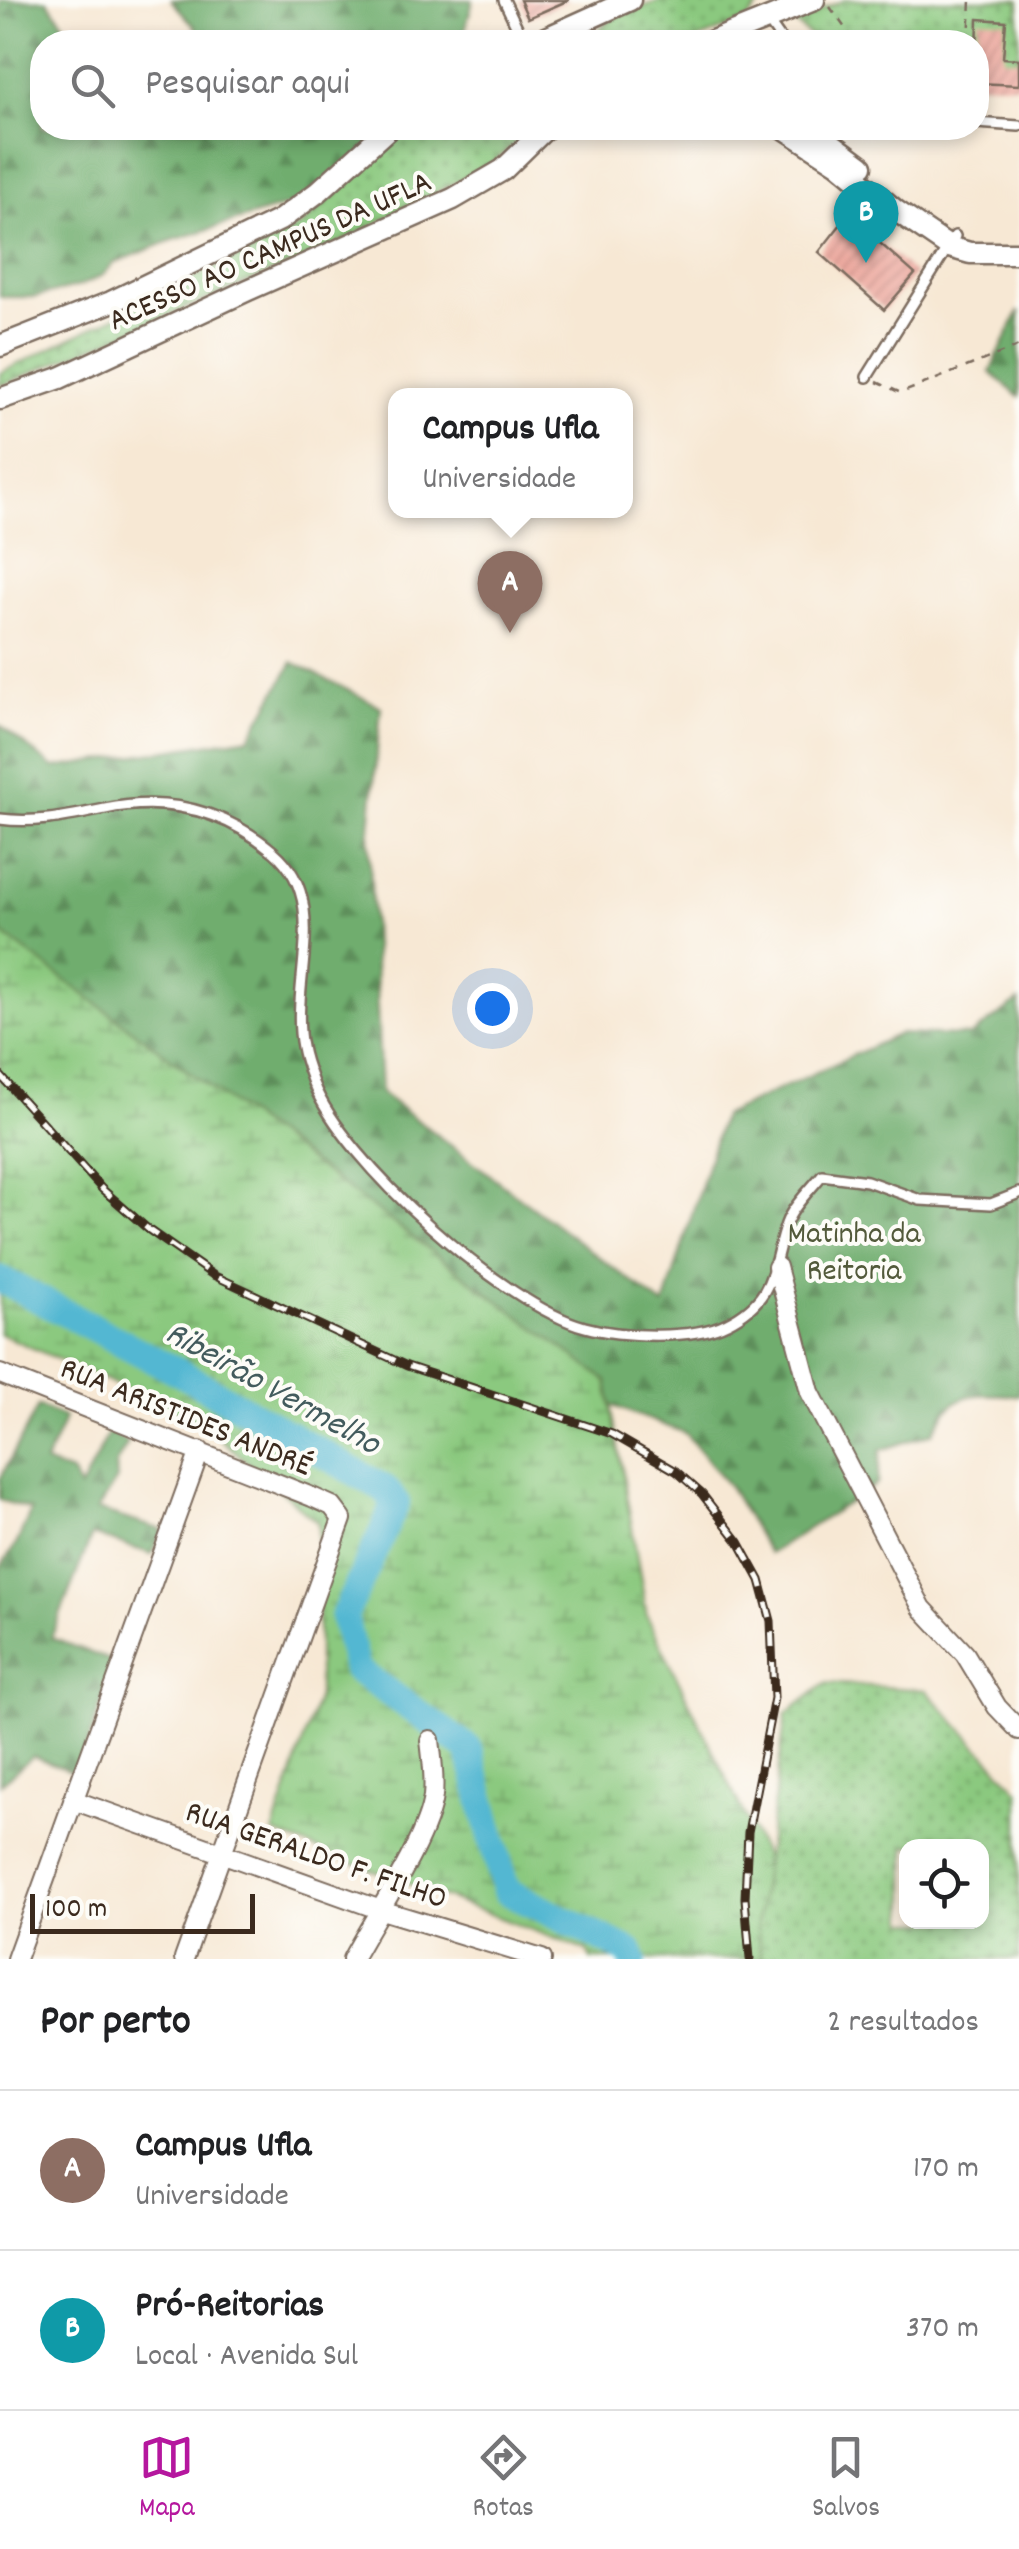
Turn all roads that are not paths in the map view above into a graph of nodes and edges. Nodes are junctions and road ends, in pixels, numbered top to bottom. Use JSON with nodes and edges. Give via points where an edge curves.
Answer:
{"nodes":[{"id":1,"x":504,"y":0,"type":"edge"},
{"id":2,"x":630,"y":0,"type":"edge"},
{"id":3,"x":814,"y":0,"type":"edge"},
{"id":4,"x":768,"y":9,"type":"edge"},
{"id":5,"x":586,"y":21,"type":"junction"},
{"id":6,"x":518,"y":30,"type":"edge"},
{"id":7,"x":565,"y":30,"type":"edge"},
{"id":8,"x":583,"y":30,"type":"edge"},
{"id":9,"x":731,"y":30,"type":"edge"},
{"id":10,"x":989,"y":124,"type":"edge"},
{"id":11,"x":1019,"y":126,"type":"edge"},
{"id":12,"x":375,"y":140,"type":"edge"},
{"id":13,"x":534,"y":140,"type":"edge"},
{"id":14,"x":803,"y":140,"type":"edge"},
{"id":15,"x":826,"y":140,"type":"edge"},
{"id":16,"x":952,"y":242,"type":"junction"},
{"id":17,"x":1019,"y":243,"type":"edge"},
{"id":18,"x":1019,"y":253,"type":"edge"},
{"id":19,"x":0,"y":346,"type":"edge"},
{"id":20,"x":868,"y":377,"type":"road end"},
{"id":21,"x":0,"y":399,"type":"edge"},
{"id":22,"x":0,"y":819,"type":"edge"},
{"id":23,"x":1019,"y":1193,"type":"edge"},
{"id":24,"x":777,"y":1268,"type":"junction"},
{"id":25,"x":0,"y":1374,"type":"edge"},
{"id":26,"x":200,"y":1451,"type":"junction"},
{"id":27,"x":1019,"y":1730,"type":"edge"},
{"id":28,"x":430,"y":1740,"type":"dead end"},
{"id":29,"x":73,"y":1800,"type":"junction"},
{"id":30,"x":220,"y":1853,"type":"junction"},
{"id":31,"x":378,"y":1909,"type":"junction"},
{"id":32,"x":16,"y":1959,"type":"edge"},
{"id":33,"x":184,"y":1959,"type":"edge"},
{"id":34,"x":352,"y":1959,"type":"edge"},
{"id":35,"x":542,"y":1959,"type":"edge"}],
"edges":[{"from":1,"to":6,"type":"lane"},
{"from":2,"to":5,"type":"street"},
{"from":3,"to":4,"type":"street"},
{"from":4,"to":9,"type":"street"},
{"from":5,"to":7,"type":"street"},
{"from":5,"to":8,"type":"street"},
{"from":10,"to":11,"type":"lane"},
{"from":12,"to":19,"type":"street","name":"ACESSO AO CAMPUS DA UFLA","via":[[294,212],[112,302]]},
{"from":13,"to":21,"type":"street","name":"ACESSO AO CAMPUS DA UFLA","via":[[504,170],[453,200]]},
{"from":14,"to":16,"type":"street","via":[[895,210]]},
{"from":15,"to":16,"type":"street"},
{"from":16,"to":17,"type":"street"},
{"from":16,"to":18,"type":"street","via":[[970,253]]},
{"from":16,"to":20,"type":"lane"},
{"from":22,"to":24,"type":"lane","via":[[71,817],[154,802],[182,805],[249,832],[279,856],[302,894],[301,1046],[315,1088],[404,1205],[533,1303],[583,1327],[668,1335],[726,1324],[759,1300]]},
{"from":23,"to":24,"type":"lane","via":[[992,1204],[920,1200],[822,1175],[787,1220]]},
{"from":24,"to":27,"type":"street","via":[[810,1392],[922,1608],[966,1654]]},
{"from":25,"to":26,"type":"street","name":"RUA ARISTIDES ANDRÉ"},
{"from":26,"to":29,"type":"street"},
{"from":26,"to":30,"type":"street","name":"RUA ARISTIDES ANDRÉ","via":[[332,1506],[342,1524]]},
{"from":28,"to":31,"type":"street","via":[[428,1814]]},
{"from":29,"to":30,"type":"street","name":"RUA GERALDO F. FILHO"},
{"from":29,"to":32,"type":"street"},
{"from":30,"to":31,"type":"street","name":"RUA GERALDO F. FILHO"},
{"from":30,"to":33,"type":"street"},
{"from":31,"to":34,"type":"street"},
{"from":31,"to":35,"type":"street","name":"RUA GERALDO F. FILHO"}]}
